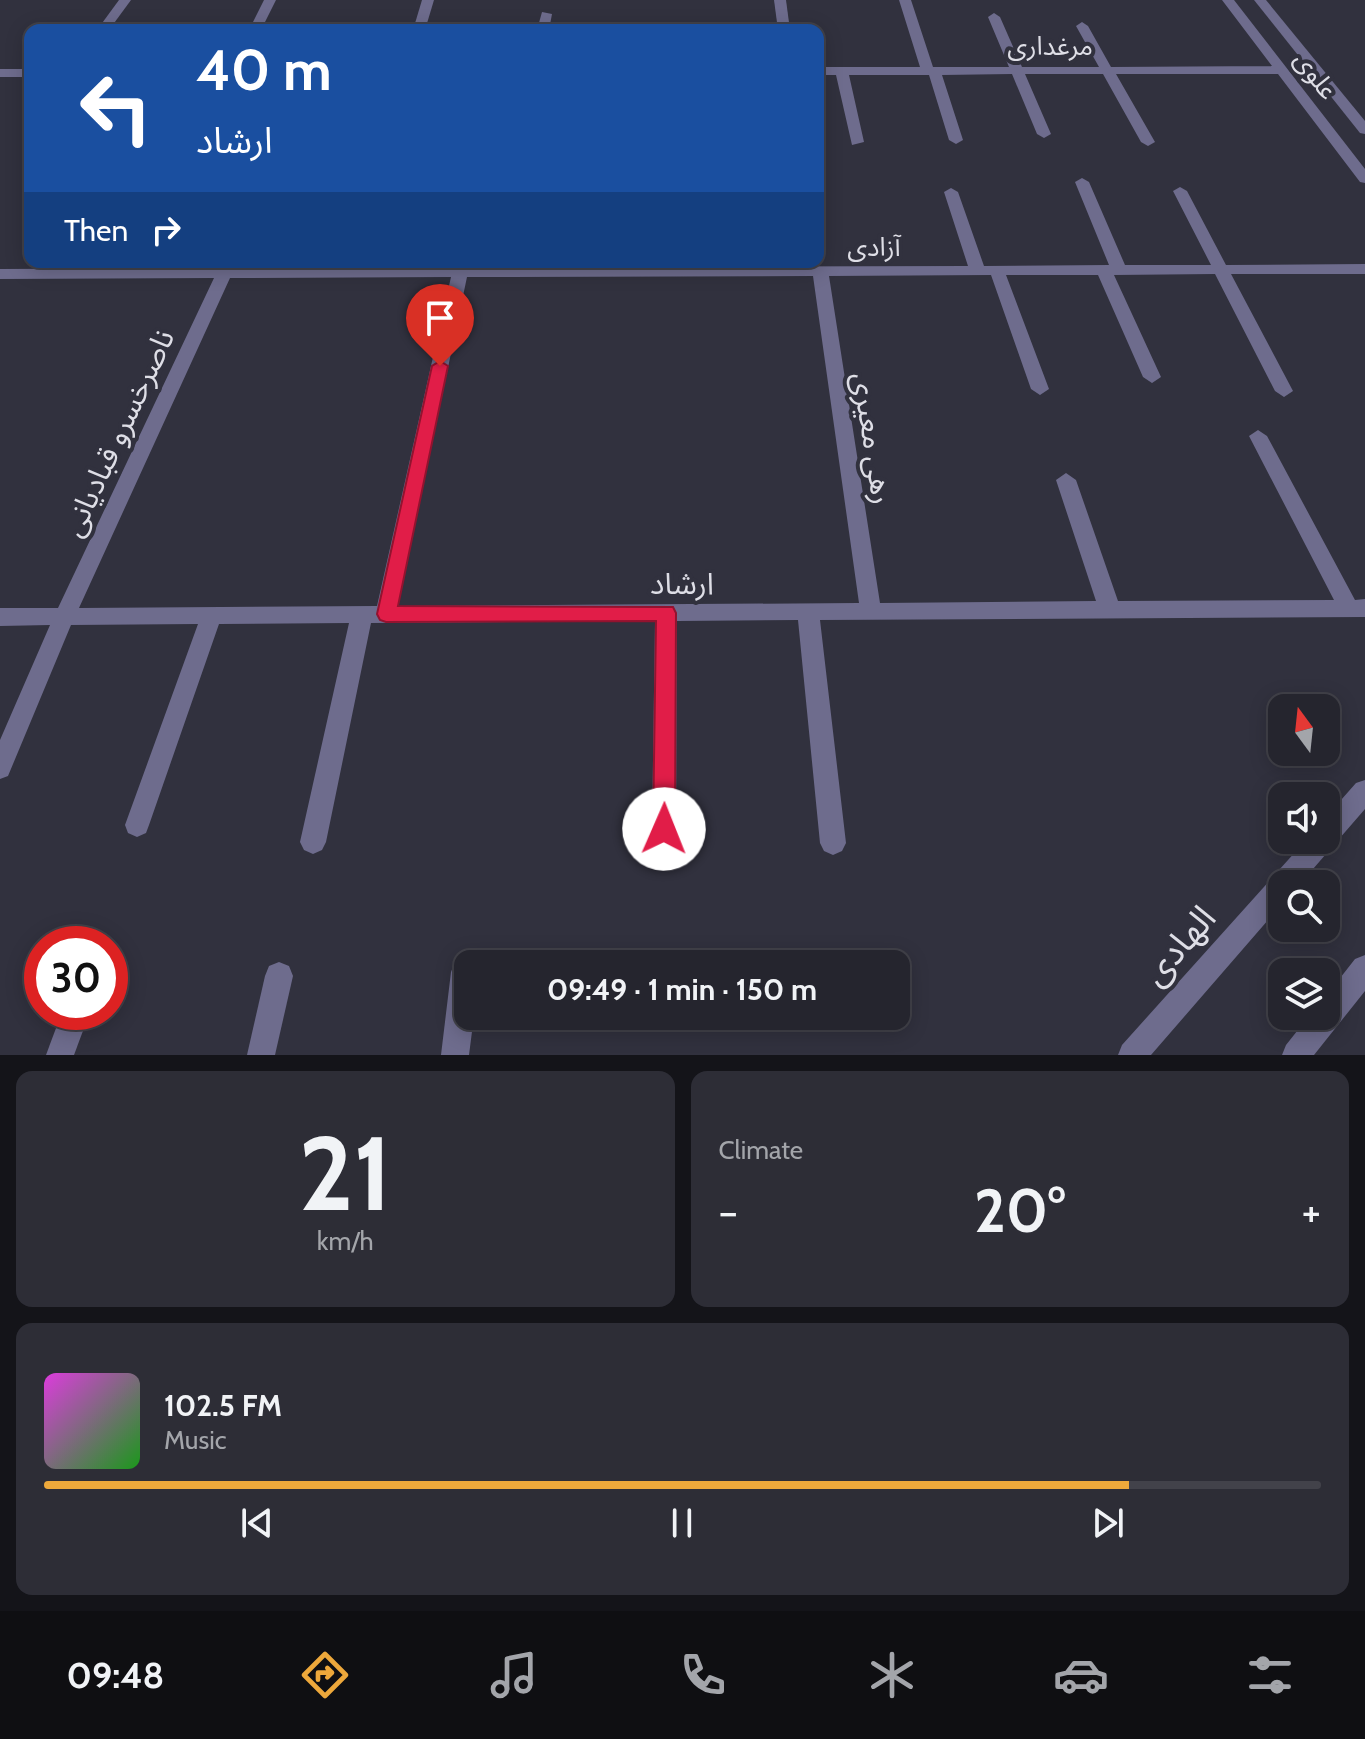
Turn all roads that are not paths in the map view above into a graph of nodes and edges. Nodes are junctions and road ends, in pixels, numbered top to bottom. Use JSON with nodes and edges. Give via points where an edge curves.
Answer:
{"nodes":[{"id":1,"x":125,"y":0,"type":"edge"},
{"id":2,"x":270,"y":0,"type":"edge"},
{"id":3,"x":428,"y":0,"type":"edge"},
{"id":4,"x":780,"y":0,"type":"edge"},
{"id":5,"x":905,"y":0,"type":"edge"},
{"id":6,"x":1228,"y":0,"type":"edge"},
{"id":7,"x":1260,"y":0,"type":"edge"},
{"id":8,"x":546,"y":14,"type":"dead end"},
{"id":9,"x":994,"y":17,"type":"dead end"},
{"id":10,"x":107,"y":24,"type":"edge"},
{"id":11,"x":258,"y":24,"type":"edge"},
{"id":12,"x":421,"y":24,"type":"edge"},
{"id":13,"x":544,"y":24,"type":"edge"},
{"id":14,"x":783,"y":24,"type":"edge"},
{"id":15,"x":1082,"y":26,"type":"dead end"},
{"id":16,"x":931,"y":70,"type":"junction"},
{"id":17,"x":1018,"y":70,"type":"junction"},
{"id":18,"x":1105,"y":70,"type":"junction"},
{"id":19,"x":1281,"y":70,"type":"junction"},
{"id":20,"x":824,"y":71,"type":"edge"},
{"id":21,"x":842,"y":71,"type":"junction"},
{"id":22,"x":0,"y":73,"type":"edge"},
{"id":23,"x":24,"y":73,"type":"edge"},
{"id":24,"x":1308,"y":104,"type":"junction"},
{"id":25,"x":1346,"y":106,"type":"junction"},
{"id":26,"x":1365,"y":130,"type":"edge"},
{"id":27,"x":1044,"y":134,"type":"dead end"},
{"id":28,"x":956,"y":140,"type":"dead end"},
{"id":29,"x":857,"y":142,"type":"dead end"},
{"id":30,"x":1148,"y":142,"type":"dead end"},
{"id":31,"x":1365,"y":179,"type":"edge"},
{"id":32,"x":1082,"y":182,"type":"dead end"},
{"id":33,"x":1180,"y":191,"type":"dead end"},
{"id":34,"x":951,"y":192,"type":"dead end"},
{"id":35,"x":226,"y":268,"type":"edge"},
{"id":36,"x":401,"y":268,"type":"edge"},
{"id":37,"x":695,"y":268,"type":"edge"},
{"id":38,"x":762,"y":268,"type":"edge"},
{"id":39,"x":1365,"y":269,"type":"edge"},
{"id":40,"x":1112,"y":270,"type":"junction"},
{"id":41,"x":1222,"y":270,"type":"junction"},
{"id":42,"x":820,"y":271,"type":"junction"},
{"id":43,"x":978,"y":271,"type":"junction"},
{"id":44,"x":997,"y":271,"type":"junction"},
{"id":45,"x":460,"y":273,"type":"junction"},
{"id":46,"x":0,"y":274,"type":"edge"},
{"id":47,"x":1152,"y":377,"type":"dead end"},
{"id":48,"x":1040,"y":389,"type":"dead end"},
{"id":49,"x":1284,"y":391,"type":"dead end"},
{"id":50,"x":1258,"y":436,"type":"dead end"},
{"id":51,"x":1066,"y":480,"type":"dead end"},
{"id":52,"x":1357,"y":608,"type":"edge"},
{"id":53,"x":1110,"y":610,"type":"junction"},
{"id":54,"x":871,"y":612,"type":"junction"},
{"id":55,"x":666,"y":613,"type":"junction"},
{"id":56,"x":808,"y":613,"type":"junction"},
{"id":57,"x":362,"y":614,"type":"junction"},
{"id":58,"x":386,"y":614,"type":"junction"},
{"id":59,"x":212,"y":615,"type":"junction"},
{"id":60,"x":0,"y":617,"type":"edge"},
{"id":61,"x":64,"y":617,"type":"junction"},
{"id":62,"x":0,"y":768,"type":"edge"},
{"id":63,"x":1365,"y":791,"type":"edge"},
{"id":64,"x":1340,"y":819,"type":"edge"},
{"id":65,"x":137,"y":825,"type":"dead end"},
{"id":66,"x":664,"y":829,"type":"dead end"},
{"id":67,"x":313,"y":842,"type":"dead end"},
{"id":68,"x":833,"y":843,"type":"dead end"},
{"id":69,"x":1309,"y":854,"type":"edge"},
{"id":70,"x":1295,"y":870,"type":"edge"},
{"id":71,"x":1268,"y":900,"type":"edge"},
{"id":72,"x":1365,"y":969,"type":"edge"},
{"id":73,"x":279,"y":976,"type":"dead end"},
{"id":74,"x":69,"y":1030,"type":"edge"},
{"id":75,"x":458,"y":1030,"type":"edge"},
{"id":76,"x":60,"y":1055,"type":"edge"},
{"id":77,"x":261,"y":1055,"type":"edge"},
{"id":78,"x":455,"y":1055,"type":"edge"},
{"id":79,"x":1132,"y":1055,"type":"edge"},
{"id":80,"x":1296,"y":1055,"type":"edge"}],
"edges":[{"from":1,"to":10,"type":"street"},
{"from":2,"to":11,"type":"street"},
{"from":3,"to":12,"type":"street"},
{"from":4,"to":14,"type":"street"},
{"from":5,"to":16,"type":"street"},
{"from":6,"to":19,"type":"street","name":"علوی"},
{"from":7,"to":25,"type":"street","name":"علوی"},
{"from":8,"to":13,"type":"street"},
{"from":9,"to":17,"type":"street"},
{"from":15,"to":18,"type":"street"},
{"from":16,"to":17,"type":"street","name":"مرغداری"},
{"from":16,"to":21,"type":"street","name":"مرغداری"},
{"from":16,"to":28,"type":"street"},
{"from":17,"to":18,"type":"street","name":"مرغداری"},
{"from":17,"to":27,"type":"street"},
{"from":18,"to":19,"type":"street","name":"مرغداری"},
{"from":18,"to":30,"type":"street"},
{"from":19,"to":24,"type":"street","name":"علوی"},
{"from":20,"to":21,"type":"street","name":"مرغداری"},
{"from":21,"to":29,"type":"street"},
{"from":22,"to":23,"type":"street"},
{"from":24,"to":25,"type":"street"},
{"from":24,"to":31,"type":"street","name":"علوی"},
{"from":25,"to":26,"type":"street","name":"علوی"},
{"from":32,"to":40,"type":"street"},
{"from":33,"to":41,"type":"street"},
{"from":34,"to":43,"type":"street"},
{"from":35,"to":46,"type":"street","name":"آزادی"},
{"from":35,"to":61,"type":"street","name":"ناصرخسرو قبادیانی"},
{"from":36,"to":45,"type":"street","name":"آزادی"},
{"from":37,"to":45,"type":"street","name":"آزادی"},
{"from":38,"to":42,"type":"street","name":"آزادی"},
{"from":39,"to":41,"type":"street","name":"آزادی"},
{"from":40,"to":41,"type":"street","name":"آزادی"},
{"from":40,"to":44,"type":"street","name":"آزادی"},
{"from":40,"to":47,"type":"street"},
{"from":41,"to":49,"type":"street"},
{"from":42,"to":43,"type":"street","name":"آزادی"},
{"from":42,"to":54,"type":"street","name":"رهی معیری"},
{"from":43,"to":44,"type":"street","name":"آزادی"},
{"from":44,"to":48,"type":"street"},
{"from":45,"to":58,"type":"street"},
{"from":50,"to":52,"type":"street"},
{"from":51,"to":53,"type":"street"},
{"from":52,"to":53,"type":"street","name":"ارشاد"},
{"from":53,"to":54,"type":"street","name":"ارشاد"},
{"from":54,"to":56,"type":"street","name":"ارشاد"},
{"from":55,"to":56,"type":"street","name":"ارشاد"},
{"from":55,"to":58,"type":"street","name":"ارشاد"},
{"from":55,"to":66,"type":"street"},
{"from":56,"to":68,"type":"street"},
{"from":57,"to":58,"type":"street","name":"ارشاد"},
{"from":57,"to":59,"type":"street","name":"ارشاد"},
{"from":57,"to":67,"type":"street"},
{"from":59,"to":61,"type":"street","name":"ارشاد"},
{"from":59,"to":65,"type":"street"},
{"from":60,"to":61,"type":"street","name":"ارشاد"},
{"from":61,"to":62,"type":"street","name":"ناصرخسرو قبادیانی"},
{"from":63,"to":64,"type":"street"},
{"from":69,"to":70,"type":"street","name":"الهادی"},
{"from":71,"to":79,"type":"street","name":"الهادی"},
{"from":72,"to":80,"type":"street"},
{"from":73,"to":77,"type":"street"},
{"from":74,"to":76,"type":"street"},
{"from":75,"to":78,"type":"street"}]}
